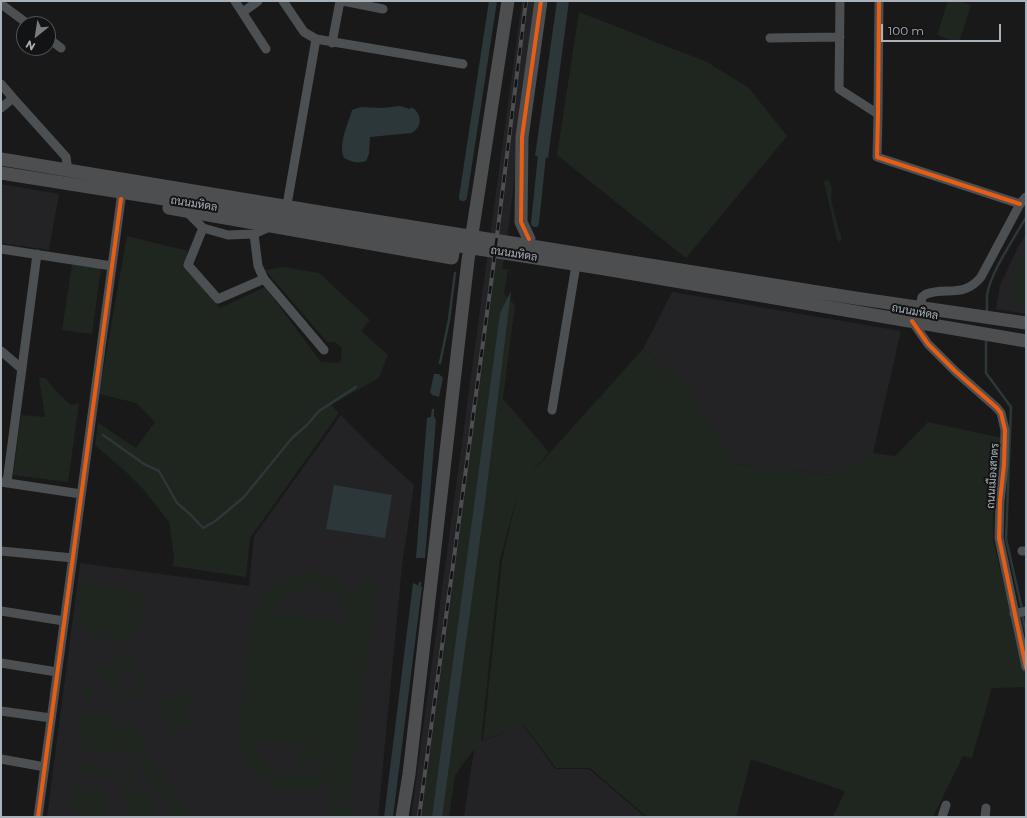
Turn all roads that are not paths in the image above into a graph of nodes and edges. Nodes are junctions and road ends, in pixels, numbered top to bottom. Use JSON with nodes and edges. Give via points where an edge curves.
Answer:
{"nodes":[{"id":1,"x":235,"y":1,"type":"edge"},
{"id":2,"x":258,"y":1,"type":"edge"},
{"id":3,"x":283,"y":1,"type":"edge"},
{"id":4,"x":342,"y":1,"type":"edge"},
{"id":5,"x":508,"y":1,"type":"edge"},
{"id":6,"x":541,"y":1,"type":"edge"},
{"id":7,"x":840,"y":1,"type":"edge"},
{"id":8,"x":879,"y":1,"type":"edge"},
{"id":9,"x":4,"y":6,"type":"edge"},
{"id":10,"x":383,"y":9,"type":"dead end"},
{"id":11,"x":243,"y":12,"type":"junction"},
{"id":12,"x":17,"y":16,"type":"edge"},
{"id":13,"x":840,"y":37,"type":"junction"},
{"id":14,"x":770,"y":38,"type":"dead end"},
{"id":15,"x":316,"y":39,"type":"junction"},
{"id":16,"x":332,"y":43,"type":"junction"},
{"id":17,"x":56,"y":44,"type":"edge"},
{"id":18,"x":61,"y":48,"type":"dead end"},
{"id":19,"x":266,"y":49,"type":"dead end"},
{"id":20,"x":462,"y":64,"type":"dead end"},
{"id":21,"x":1,"y":84,"type":"edge"},
{"id":22,"x":13,"y":98,"type":"junction"},
{"id":23,"x":1,"y":108,"type":"edge"},
{"id":24,"x":878,"y":114,"type":"junction"},
{"id":25,"x":1,"y":159,"type":"edge"},
{"id":26,"x":68,"y":170,"type":"junction"},
{"id":27,"x":1,"y":173,"type":"edge"},
{"id":28,"x":88,"y":173,"type":"junction"},
{"id":29,"x":82,"y":186,"type":"junction"},
{"id":30,"x":121,"y":199,"type":"junction"},
{"id":31,"x":288,"y":199,"type":"junction"},
{"id":32,"x":1023,"y":200,"type":"edge"},
{"id":33,"x":187,"y":212,"type":"junction"},
{"id":34,"x":331,"y":220,"type":"junction"},
{"id":35,"x":273,"y":226,"type":"junction"},
{"id":36,"x":458,"y":227,"type":"junction"},
{"id":37,"x":203,"y":228,"type":"junction"},
{"id":38,"x":473,"y":229,"type":"junction"},
{"id":39,"x":254,"y":234,"type":"junction"},
{"id":40,"x":524,"y":238,"type":"junction"},
{"id":41,"x":1,"y":249,"type":"edge"},
{"id":42,"x":37,"y":254,"type":"junction"},
{"id":43,"x":452,"y":258,"type":"junction"},
{"id":44,"x":468,"y":260,"type":"junction"},
{"id":45,"x":606,"y":263,"type":"junction"},
{"id":46,"x":112,"y":266,"type":"junction"},
{"id":47,"x":575,"y":271,"type":"junction"},
{"id":48,"x":264,"y":279,"type":"junction"},
{"id":49,"x":855,"y":298,"type":"junction"},
{"id":50,"x":920,"y":307,"type":"junction"},
{"id":51,"x":853,"y":311,"type":"junction"},
{"id":52,"x":912,"y":321,"type":"junction"},
{"id":53,"x":1026,"y":323,"type":"edge"},
{"id":54,"x":1026,"y":341,"type":"edge"},
{"id":55,"x":324,"y":350,"type":"dead end"},
{"id":56,"x":1,"y":352,"type":"edge"},
{"id":57,"x":22,"y":369,"type":"junction"},
{"id":58,"x":552,"y":410,"type":"dead end"},
{"id":59,"x":4,"y":482,"type":"edge"},
{"id":60,"x":81,"y":494,"type":"junction"},
{"id":61,"x":1,"y":550,"type":"edge"},
{"id":62,"x":73,"y":558,"type":"junction"},
{"id":63,"x":1,"y":611,"type":"edge"},
{"id":64,"x":1020,"y":613,"type":"edge"},
{"id":65,"x":64,"y":621,"type":"junction"},
{"id":66,"x":1,"y":663,"type":"edge"},
{"id":67,"x":1026,"y":667,"type":"edge"},
{"id":68,"x":58,"y":672,"type":"junction"},
{"id":69,"x":1,"y":711,"type":"edge"},
{"id":70,"x":51,"y":718,"type":"junction"},
{"id":71,"x":1,"y":759,"type":"edge"},
{"id":72,"x":45,"y":767,"type":"junction"},
{"id":73,"x":946,"y":805,"type":"dead end"},
{"id":74,"x":986,"y":808,"type":"dead end"},
{"id":75,"x":38,"y":817,"type":"edge"},
{"id":76,"x":402,"y":817,"type":"edge"},
{"id":77,"x":942,"y":817,"type":"edge"},
{"id":78,"x":985,"y":817,"type":"edge"}],
"edges":[{"from":1,"to":11,"type":"street"},
{"from":2,"to":11,"type":"street"},
{"from":3,"to":15,"type":"street","via":[[304,32]]},
{"from":4,"to":10,"type":"street"},
{"from":4,"to":16,"type":"street"},
{"from":5,"to":38,"type":"main road"},
{"from":6,"to":40,"type":"main road","via":[[522,137],[521,222]]},
{"from":7,"to":13,"type":"street"},
{"from":8,"to":24,"type":"street"},
{"from":9,"to":12,"type":"street"},
{"from":11,"to":19,"type":"street"},
{"from":13,"to":14,"type":"street"},
{"from":13,"to":24,"type":"street","via":[[839,89]]},
{"from":15,"to":16,"type":"street"},
{"from":15,"to":31,"type":"street"},
{"from":16,"to":20,"type":"street"},
{"from":17,"to":18,"type":"street"},
{"from":21,"to":22,"type":"street"},
{"from":22,"to":23,"type":"street"},
{"from":22,"to":26,"type":"street","via":[[66,157]]},
{"from":24,"to":32,"type":"street","via":[[877,157]]},
{"from":25,"to":26,"type":"main road","name":"ถนนมหิดล"},
{"from":26,"to":28,"type":"main road","name":"ถนนมหิดล"},
{"from":27,"to":29,"type":"main road","name":"ถนนมหิดล"},
{"from":28,"to":31,"type":"main road","via":[[136,176]]},
{"from":28,"to":34,"type":"main road","name":"ถนนมหิดล"},
{"from":29,"to":30,"type":"main road"},
{"from":29,"to":34,"type":"main road","name":"ถนนมหิดล"},
{"from":30,"to":33,"type":"main road"},
{"from":30,"to":46,"type":"street"},
{"from":31,"to":36,"type":"main road"},
{"from":32,"to":50,"type":"street","via":[[975,285],[966,290],[926,294],[922,297]]},
{"from":33,"to":35,"type":"main road"},
{"from":33,"to":37,"type":"street"},
{"from":34,"to":45,"type":"main road","name":"ถนนมหิดล"},
{"from":35,"to":39,"type":"street"},
{"from":35,"to":43,"type":"main road"},
{"from":36,"to":38,"type":"main road"},
{"from":36,"to":43,"type":"main road"},
{"from":37,"to":39,"type":"street","via":[[228,235]]},
{"from":37,"to":48,"type":"street","via":[[188,265],[218,300]]},
{"from":38,"to":44,"type":"main road"},
{"from":39,"to":48,"type":"street","via":[[258,266]]},
{"from":40,"to":47,"type":"main road","via":[[526,265]]},
{"from":40,"to":49,"type":"main road","via":[[824,288]]},
{"from":41,"to":42,"type":"street"},
{"from":42,"to":46,"type":"street"},
{"from":42,"to":57,"type":"street"},
{"from":43,"to":44,"type":"main road"},
{"from":44,"to":76,"type":"main road"},
{"from":45,"to":49,"type":"main road","name":"ถนนมหิดล"},
{"from":45,"to":51,"type":"main road","name":"ถนนมหิดล"},
{"from":46,"to":60,"type":"street"},
{"from":47,"to":51,"type":"main road","via":[[816,312]]},
{"from":47,"to":58,"type":"street"},
{"from":48,"to":55,"type":"street"},
{"from":49,"to":50,"type":"main road","name":"ถนนมหิดล"},
{"from":50,"to":53,"type":"main road","name":"ถนนมหิดล"},
{"from":51,"to":52,"type":"main road","name":"ถนนมหิดล"},
{"from":52,"to":54,"type":"main road","name":"ถนนมหิดล"},
{"from":52,"to":64,"type":"street","name":"ถนนเมืองสาตร","via":[[928,344],[1001,414],[1005,430],[999,538]]},
{"from":56,"to":57,"type":"street"},
{"from":57,"to":59,"type":"street"},
{"from":59,"to":60,"type":"street"},
{"from":60,"to":62,"type":"street"},
{"from":61,"to":62,"type":"street"},
{"from":62,"to":65,"type":"street"},
{"from":63,"to":65,"type":"street"},
{"from":64,"to":67,"type":"street","name":"ถนนเมืองสาตร"},
{"from":65,"to":68,"type":"street"},
{"from":66,"to":68,"type":"street"},
{"from":68,"to":70,"type":"street"},
{"from":69,"to":70,"type":"street"},
{"from":70,"to":72,"type":"street"},
{"from":71,"to":72,"type":"street"},
{"from":72,"to":75,"type":"street"},
{"from":73,"to":77,"type":"street"},
{"from":74,"to":78,"type":"street"}]}
